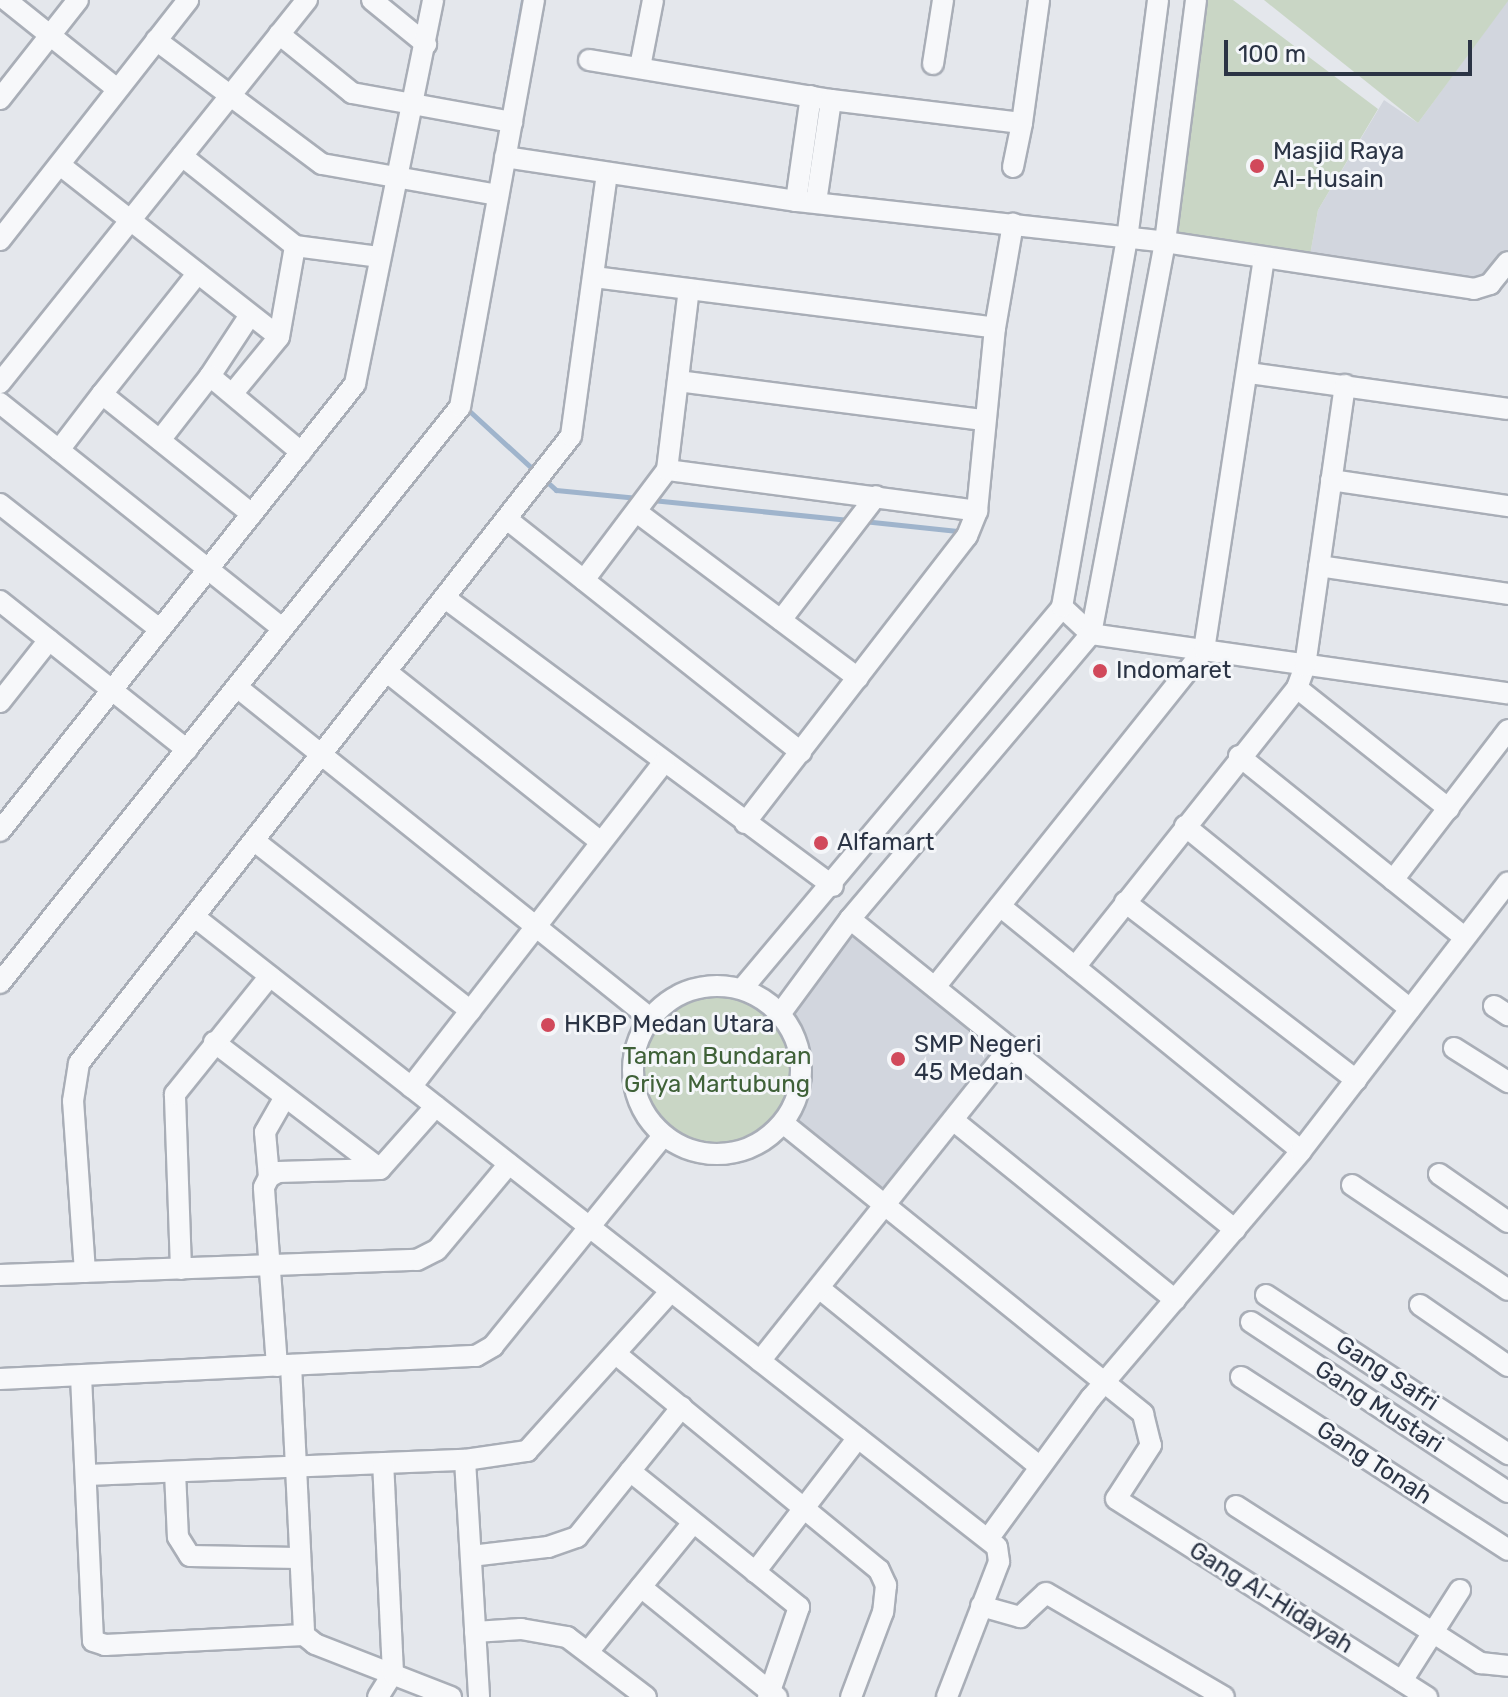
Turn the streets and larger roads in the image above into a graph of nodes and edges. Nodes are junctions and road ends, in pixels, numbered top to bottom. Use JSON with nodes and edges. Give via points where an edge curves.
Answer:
{"nodes":[{"id":1,"x":6,"y":0,"type":"edge"},
{"id":2,"x":78,"y":0,"type":"edge"},
{"id":3,"x":188,"y":0,"type":"edge"},
{"id":4,"x":307,"y":0,"type":"edge"},
{"id":5,"x":372,"y":0,"type":"edge"},
{"id":6,"x":433,"y":0,"type":"edge"},
{"id":7,"x":534,"y":0,"type":"edge"},
{"id":8,"x":653,"y":0,"type":"edge"},
{"id":9,"x":943,"y":0,"type":"edge"},
{"id":10,"x":1039,"y":0,"type":"edge"},
{"id":11,"x":1158,"y":0,"type":"edge"},
{"id":12,"x":1196,"y":0,"type":"edge"},
{"id":13,"x":279,"y":34,"type":"junction"},
{"id":14,"x":50,"y":36,"type":"junction"},
{"id":15,"x":156,"y":40,"type":"junction"},
{"id":16,"x":426,"y":44,"type":"junction"},
{"id":17,"x":589,"y":60,"type":"dead end"},
{"id":18,"x":933,"y":64,"type":"dead end"},
{"id":19,"x":640,"y":67,"type":"junction"},
{"id":20,"x":117,"y":89,"type":"junction"},
{"id":21,"x":1,"y":96,"type":"edge"},
{"id":22,"x":230,"y":96,"type":"junction"},
{"id":23,"x":821,"y":98,"type":"junction"},
{"id":24,"x":411,"y":102,"type":"junction"},
{"id":25,"x":506,"y":121,"type":"junction"},
{"id":26,"x":1022,"y":123,"type":"junction"},
{"id":27,"x":182,"y":156,"type":"junction"},
{"id":28,"x":505,"y":157,"type":"junction"},
{"id":29,"x":60,"y":165,"type":"junction"},
{"id":30,"x":1013,"y":167,"type":"dead end"},
{"id":31,"x":607,"y":173,"type":"junction"},
{"id":32,"x":396,"y":178,"type":"junction"},
{"id":33,"x":493,"y":194,"type":"junction"},
{"id":34,"x":806,"y":202,"type":"junction"},
{"id":35,"x":129,"y":222,"type":"junction"},
{"id":36,"x":1013,"y":224,"type":"junction"},
{"id":37,"x":1127,"y":239,"type":"junction"},
{"id":38,"x":0,"y":240,"type":"edge"},
{"id":39,"x":1165,"y":242,"type":"junction"},
{"id":40,"x":295,"y":246,"type":"junction"},
{"id":41,"x":380,"y":257,"type":"junction"},
{"id":42,"x":1264,"y":259,"type":"junction"},
{"id":43,"x":1508,"y":262,"type":"edge"},
{"id":44,"x":198,"y":273,"type":"junction"},
{"id":45,"x":594,"y":277,"type":"junction"},
{"id":46,"x":689,"y":289,"type":"junction"},
{"id":47,"x":250,"y":315,"type":"junction"},
{"id":48,"x":995,"y":328,"type":"junction"},
{"id":49,"x":279,"y":337,"type":"junction"},
{"id":50,"x":1249,"y":373,"type":"junction"},
{"id":51,"x":210,"y":376,"type":"junction"},
{"id":52,"x":678,"y":381,"type":"junction"},
{"id":53,"x":0,"y":383,"type":"edge"},
{"id":54,"x":1345,"y":385,"type":"junction"},
{"id":55,"x":233,"y":393,"type":"junction"},
{"id":56,"x":102,"y":394,"type":"junction"},
{"id":57,"x":0,"y":403,"type":"edge"},
{"id":58,"x":1508,"y":409,"type":"edge"},
{"id":59,"x":984,"y":420,"type":"junction"},
{"id":60,"x":160,"y":440,"type":"junction"},
{"id":61,"x":59,"y":450,"type":"junction"},
{"id":62,"x":301,"y":452,"type":"junction"},
{"id":63,"x":667,"y":470,"type":"junction"},
{"id":64,"x":1331,"y":480,"type":"junction"},
{"id":65,"x":876,"y":496,"type":"junction"},
{"id":66,"x":0,"y":504,"type":"edge"},
{"id":67,"x":644,"y":504,"type":"junction"},
{"id":68,"x":1508,"y":506,"type":"edge"},
{"id":69,"x":977,"y":511,"type":"junction"},
{"id":70,"x":252,"y":514,"type":"junction"},
{"id":71,"x":508,"y":520,"type":"junction"},
{"id":72,"x":1319,"y":566,"type":"junction"},
{"id":73,"x":208,"y":569,"type":"junction"},
{"id":74,"x":584,"y":580,"type":"junction"},
{"id":75,"x":1508,"y":594,"type":"edge"},
{"id":76,"x":445,"y":598,"type":"junction"},
{"id":77,"x":0,"y":601,"type":"edge"},
{"id":78,"x":1062,"y":607,"type":"junction"},
{"id":79,"x":781,"y":620,"type":"junction"},
{"id":80,"x":158,"y":628,"type":"junction"},
{"id":81,"x":283,"y":629,"type":"junction"},
{"id":82,"x":1091,"y":634,"type":"junction"},
{"id":83,"x":49,"y":640,"type":"junction"},
{"id":84,"x":1204,"y":650,"type":"junction"},
{"id":85,"x":1305,"y":666,"type":"junction"},
{"id":86,"x":387,"y":672,"type":"junction"},
{"id":87,"x":858,"y":678,"type":"junction"},
{"id":88,"x":237,"y":687,"type":"junction"},
{"id":89,"x":1297,"y":688,"type":"junction"},
{"id":90,"x":112,"y":690,"type":"junction"},
{"id":91,"x":1508,"y":693,"type":"edge"},
{"id":92,"x":1,"y":697,"type":"edge"},
{"id":93,"x":1508,"y":730,"type":"edge"},
{"id":94,"x":187,"y":750,"type":"junction"},
{"id":95,"x":801,"y":752,"type":"junction"},
{"id":96,"x":322,"y":756,"type":"junction"},
{"id":97,"x":1239,"y":756,"type":"junction"},
{"id":98,"x":664,"y":762,"type":"junction"},
{"id":99,"x":1449,"y":809,"type":"junction"},
{"id":100,"x":745,"y":823,"type":"junction"},
{"id":101,"x":1185,"y":826,"type":"junction"},
{"id":102,"x":0,"y":831,"type":"edge"},
{"id":103,"x":256,"y":842,"type":"junction"},
{"id":104,"x":601,"y":842,"type":"junction"},
{"id":105,"x":1393,"y":880,"type":"junction"},
{"id":106,"x":1508,"y":882,"type":"edge"},
{"id":107,"x":833,"y":886,"type":"junction"},
{"id":108,"x":1125,"y":902,"type":"junction"},
{"id":109,"x":1000,"y":906,"type":"junction"},
{"id":110,"x":196,"y":918,"type":"junction"},
{"id":111,"x":850,"y":919,"type":"junction"},
{"id":112,"x":536,"y":927,"type":"junction"},
{"id":113,"x":1464,"y":937,"type":"junction"},
{"id":114,"x":1075,"y":967,"type":"junction"},
{"id":115,"x":270,"y":976,"type":"junction"},
{"id":116,"x":0,"y":983,"type":"edge"},
{"id":117,"x":935,"y":987,"type":"junction"},
{"id":118,"x":742,"y":989,"type":"junction"},
{"id":119,"x":1410,"y":1009,"type":"junction"},
{"id":120,"x":471,"y":1011,"type":"junction"},
{"id":121,"x":780,"y":1014,"type":"junction"},
{"id":122,"x":650,"y":1018,"type":"junction"},
{"id":123,"x":214,"y":1042,"type":"junction"},
{"id":124,"x":1010,"y":1048,"type":"junction"},
{"id":125,"x":1454,"y":1048,"type":"dead end"},
{"id":126,"x":1356,"y":1080,"type":"junction"},
{"id":127,"x":1508,"y":1082,"type":"edge"},
{"id":128,"x":411,"y":1087,"type":"junction"},
{"id":129,"x":285,"y":1097,"type":"junction"},
{"id":130,"x":436,"y":1106,"type":"junction"},
{"id":131,"x":953,"y":1120,"type":"junction"},
{"id":132,"x":783,"y":1123,"type":"junction"},
{"id":133,"x":663,"y":1136,"type":"junction"},
{"id":134,"x":1301,"y":1151,"type":"junction"},
{"id":135,"x":509,"y":1164,"type":"junction"},
{"id":136,"x":380,"y":1169,"type":"junction"},
{"id":137,"x":1439,"y":1174,"type":"dead end"},
{"id":138,"x":269,"y":1177,"type":"junction"},
{"id":139,"x":1352,"y":1185,"type":"dead end"},
{"id":140,"x":884,"y":1206,"type":"junction"},
{"id":141,"x":1508,"y":1222,"type":"edge"},
{"id":142,"x":590,"y":1227,"type":"junction"},
{"id":143,"x":1235,"y":1230,"type":"junction"},
{"id":144,"x":271,"y":1266,"type":"junction"},
{"id":145,"x":181,"y":1269,"type":"junction"},
{"id":146,"x":85,"y":1272,"type":"junction"},
{"id":147,"x":0,"y":1275,"type":"edge"},
{"id":148,"x":819,"y":1288,"type":"junction"},
{"id":149,"x":1508,"y":1290,"type":"edge"},
{"id":150,"x":671,"y":1291,"type":"junction"},
{"id":151,"x":1266,"y":1295,"type":"dead end"},
{"id":152,"x":1175,"y":1300,"type":"junction"},
{"id":153,"x":1420,"y":1305,"type":"dead end"},
{"id":154,"x":1251,"y":1322,"type":"dead end"},
{"id":155,"x":616,"y":1354,"type":"junction"},
{"id":156,"x":760,"y":1361,"type":"junction"},
{"id":157,"x":284,"y":1366,"type":"junction"},
{"id":158,"x":1508,"y":1366,"type":"edge"},
{"id":159,"x":81,"y":1376,"type":"junction"},
{"id":160,"x":1241,"y":1377,"type":"dead end"},
{"id":161,"x":0,"y":1379,"type":"edge"},
{"id":162,"x":1105,"y":1385,"type":"junction"},
{"id":163,"x":682,"y":1407,"type":"junction"},
{"id":164,"x":858,"y":1438,"type":"junction"},
{"id":165,"x":1508,"y":1454,"type":"edge"},
{"id":166,"x":465,"y":1460,"type":"junction"},
{"id":167,"x":383,"y":1463,"type":"junction"},
{"id":168,"x":1039,"y":1466,"type":"junction"},
{"id":169,"x":293,"y":1467,"type":"junction"},
{"id":170,"x":630,"y":1471,"type":"junction"},
{"id":171,"x":175,"y":1472,"type":"junction"},
{"id":172,"x":87,"y":1475,"type":"junction"},
{"id":173,"x":1508,"y":1492,"type":"edge"},
{"id":174,"x":806,"y":1506,"type":"junction"},
{"id":175,"x":1236,"y":1506,"type":"dead end"},
{"id":176,"x":693,"y":1523,"type":"junction"},
{"id":177,"x":988,"y":1539,"type":"junction"},
{"id":178,"x":1508,"y":1550,"type":"edge"},
{"id":179,"x":471,"y":1556,"type":"junction"},
{"id":180,"x":298,"y":1558,"type":"junction"},
{"id":181,"x":755,"y":1572,"type":"junction"},
{"id":182,"x":641,"y":1587,"type":"junction"},
{"id":183,"x":1460,"y":1590,"type":"dead end"},
{"id":184,"x":981,"y":1606,"type":"junction"},
{"id":185,"x":475,"y":1632,"type":"junction"},
{"id":186,"x":1433,"y":1633,"type":"junction"},
{"id":187,"x":304,"y":1635,"type":"junction"},
{"id":188,"x":588,"y":1652,"type":"junction"},
{"id":189,"x":1508,"y":1666,"type":"edge"},
{"id":190,"x":393,"y":1673,"type":"junction"},
{"id":191,"x":1402,"y":1681,"type":"junction"},
{"id":192,"x":772,"y":1696,"type":"edge"},
{"id":193,"x":378,"y":1697,"type":"edge"},
{"id":194,"x":451,"y":1697,"type":"edge"},
{"id":195,"x":479,"y":1697,"type":"edge"},
{"id":196,"x":646,"y":1697,"type":"edge"},
{"id":197,"x":851,"y":1697,"type":"edge"},
{"id":198,"x":947,"y":1697,"type":"edge"},
{"id":199,"x":1224,"y":1697,"type":"edge"},
{"id":200,"x":1427,"y":1697,"type":"edge"}],
"edges":[{"from":1,"to":14,"type":"street"},
{"from":2,"to":14,"type":"street"},
{"from":3,"to":15,"type":"street"},
{"from":4,"to":13,"type":"street"},
{"from":5,"to":16,"type":"street"},
{"from":6,"to":16,"type":"street"},
{"from":7,"to":25,"type":"street"},
{"from":8,"to":19,"type":"street"},
{"from":9,"to":18,"type":"street"},
{"from":10,"to":26,"type":"street"},
{"from":11,"to":37,"type":"street"},
{"from":12,"to":39,"type":"street"},
{"from":13,"to":22,"type":"street"},
{"from":13,"to":24,"type":"street","via":[[352,93]]},
{"from":14,"to":20,"type":"street"},
{"from":14,"to":21,"type":"street"},
{"from":15,"to":20,"type":"street"},
{"from":15,"to":22,"type":"street"},
{"from":16,"to":24,"type":"street"},
{"from":17,"to":19,"type":"street"},
{"from":19,"to":23,"type":"street"},
{"from":20,"to":29,"type":"street"},
{"from":22,"to":27,"type":"street"},
{"from":22,"to":32,"type":"street","via":[[322,164]]},
{"from":23,"to":26,"type":"street"},
{"from":23,"to":34,"type":"street"},
{"from":24,"to":25,"type":"street"},
{"from":24,"to":32,"type":"street"},
{"from":25,"to":28,"type":"street"},
{"from":26,"to":30,"type":"street"},
{"from":27,"to":35,"type":"street"},
{"from":27,"to":40,"type":"street"},
{"from":28,"to":31,"type":"street"},
{"from":28,"to":33,"type":"street"},
{"from":29,"to":35,"type":"street"},
{"from":29,"to":38,"type":"street"},
{"from":31,"to":34,"type":"street"},
{"from":31,"to":45,"type":"street"},
{"from":32,"to":33,"type":"street"},
{"from":32,"to":41,"type":"street"},
{"from":33,"to":81,"type":"street","via":[[461,401]]},
{"from":34,"to":36,"type":"street"},
{"from":35,"to":44,"type":"street"},
{"from":35,"to":53,"type":"street"},
{"from":36,"to":37,"type":"street"},
{"from":36,"to":48,"type":"street"},
{"from":37,"to":39,"type":"street"},
{"from":37,"to":78,"type":"street"},
{"from":39,"to":42,"type":"street"},
{"from":39,"to":82,"type":"street"},
{"from":40,"to":41,"type":"street"},
{"from":40,"to":49,"type":"street"},
{"from":41,"to":62,"type":"street","via":[[355,384]]},
{"from":42,"to":43,"type":"street","via":[[1474,289],[1490,284]]},
{"from":42,"to":50,"type":"street"},
{"from":44,"to":47,"type":"street"},
{"from":44,"to":56,"type":"street"},
{"from":45,"to":46,"type":"street"},
{"from":45,"to":71,"type":"street","via":[[571,436]]},
{"from":46,"to":48,"type":"street"},
{"from":46,"to":52,"type":"street"},
{"from":47,"to":49,"type":"street"},
{"from":47,"to":51,"type":"street"},
{"from":48,"to":59,"type":"street"},
{"from":49,"to":55,"type":"street"},
{"from":50,"to":54,"type":"street"},
{"from":50,"to":84,"type":"street"},
{"from":51,"to":55,"type":"street"},
{"from":51,"to":60,"type":"street"},
{"from":52,"to":59,"type":"street"},
{"from":52,"to":63,"type":"street"},
{"from":54,"to":58,"type":"street"},
{"from":54,"to":64,"type":"street"},
{"from":55,"to":62,"type":"street"},
{"from":56,"to":60,"type":"street"},
{"from":56,"to":61,"type":"street"},
{"from":57,"to":61,"type":"street"},
{"from":59,"to":69,"type":"street"},
{"from":60,"to":70,"type":"street"},
{"from":61,"to":73,"type":"street"},
{"from":62,"to":70,"type":"street"},
{"from":63,"to":65,"type":"street"},
{"from":63,"to":67,"type":"street"},
{"from":64,"to":68,"type":"street"},
{"from":64,"to":72,"type":"street"},
{"from":65,"to":69,"type":"street"},
{"from":65,"to":79,"type":"street"},
{"from":66,"to":80,"type":"street"},
{"from":67,"to":74,"type":"street"},
{"from":67,"to":79,"type":"street"},
{"from":69,"to":87,"type":"street","via":[[967,536]]},
{"from":70,"to":73,"type":"street"},
{"from":71,"to":74,"type":"street"},
{"from":71,"to":76,"type":"street"},
{"from":72,"to":75,"type":"street"},
{"from":72,"to":85,"type":"street"},
{"from":73,"to":80,"type":"street"},
{"from":73,"to":81,"type":"street"},
{"from":74,"to":95,"type":"street"},
{"from":76,"to":86,"type":"street"},
{"from":76,"to":98,"type":"street"},
{"from":77,"to":83,"type":"street"},
{"from":78,"to":82,"type":"street"},
{"from":78,"to":107,"type":"street"},
{"from":79,"to":87,"type":"street"},
{"from":80,"to":90,"type":"street"},
{"from":81,"to":88,"type":"street"},
{"from":82,"to":84,"type":"street"},
{"from":82,"to":111,"type":"street"},
{"from":83,"to":90,"type":"street"},
{"from":83,"to":92,"type":"street"},
{"from":84,"to":85,"type":"street"},
{"from":84,"to":109,"type":"street"},
{"from":85,"to":89,"type":"street"},
{"from":85,"to":91,"type":"street"},
{"from":86,"to":96,"type":"street"},
{"from":86,"to":104,"type":"street"},
{"from":87,"to":95,"type":"street"},
{"from":88,"to":94,"type":"street"},
{"from":88,"to":96,"type":"street"},
{"from":89,"to":97,"type":"street"},
{"from":89,"to":99,"type":"street"},
{"from":90,"to":94,"type":"street"},
{"from":90,"to":102,"type":"street"},
{"from":93,"to":99,"type":"street"},
{"from":94,"to":116,"type":"street"},
{"from":95,"to":100,"type":"street"},
{"from":96,"to":103,"type":"street"},
{"from":96,"to":112,"type":"street"},
{"from":97,"to":101,"type":"street"},
{"from":97,"to":105,"type":"street"},
{"from":98,"to":100,"type":"street"},
{"from":98,"to":104,"type":"street"},
{"from":99,"to":105,"type":"street"},
{"from":100,"to":107,"type":"street"},
{"from":101,"to":108,"type":"street"},
{"from":101,"to":119,"type":"street"},
{"from":103,"to":110,"type":"street"},
{"from":103,"to":120,"type":"street"},
{"from":104,"to":112,"type":"street"},
{"from":105,"to":113,"type":"street"},
{"from":106,"to":113,"type":"street"},
{"from":107,"to":118,"type":"street"},
{"from":108,"to":114,"type":"street"},
{"from":108,"to":126,"type":"street"},
{"from":109,"to":114,"type":"street"},
{"from":109,"to":117,"type":"street"},
{"from":110,"to":115,"type":"street"},
{"from":110,"to":146,"type":"street","via":[[95,1041],[74,1078]]},
{"from":111,"to":117,"type":"street"},
{"from":111,"to":121,"type":"street"},
{"from":112,"to":120,"type":"street"},
{"from":112,"to":122,"type":"street"},
{"from":113,"to":119,"type":"street"},
{"from":114,"to":134,"type":"street"},
{"from":115,"to":123,"type":"street"},
{"from":115,"to":128,"type":"street"},
{"from":117,"to":124,"type":"street"},
{"from":118,"to":121,"type":"street"},
{"from":118,"to":122,"type":"street","via":[[697,989],[676,996]]},
{"from":119,"to":126,"type":"street"},
{"from":120,"to":128,"type":"street"},
{"from":121,"to":132,"type":"street","via":[[795,1039],[801,1068],[797,1097]]},
{"from":122,"to":133,"type":"street","via":[[635,1048],[633,1080],[642,1111]]},
{"from":123,"to":129,"type":"street"},
{"from":123,"to":145,"type":"street","via":[[173,1102]]},
{"from":124,"to":131,"type":"street"},
{"from":124,"to":143,"type":"street"},
{"from":125,"to":127,"type":"street"},
{"from":126,"to":134,"type":"street"},
{"from":128,"to":130,"type":"street"},
{"from":129,"to":136,"type":"street"},
{"from":129,"to":138,"type":"street","via":[[265,1132]]},
{"from":130,"to":135,"type":"street"},
{"from":130,"to":136,"type":"street"},
{"from":131,"to":140,"type":"street"},
{"from":131,"to":152,"type":"street"},
{"from":132,"to":133,"type":"street","via":[[757,1145],[726,1155],[692,1152]]},
{"from":132,"to":140,"type":"street"},
{"from":133,"to":142,"type":"street"},
{"from":134,"to":143,"type":"street"},
{"from":135,"to":142,"type":"street"},
{"from":135,"to":144,"type":"street","via":[[428,1257]]},
{"from":136,"to":138,"type":"street","via":[[278,1172]]},
{"from":137,"to":141,"type":"street"},
{"from":138,"to":144,"type":"street","via":[[264,1187]]},
{"from":139,"to":149,"type":"street"},
{"from":140,"to":148,"type":"street"},
{"from":140,"to":162,"type":"street"},
{"from":142,"to":150,"type":"street"},
{"from":142,"to":157,"type":"street","via":[[493,1346],[476,1356]]},
{"from":143,"to":152,"type":"street"},
{"from":144,"to":145,"type":"street"},
{"from":144,"to":157,"type":"street"},
{"from":145,"to":146,"type":"street"},
{"from":146,"to":147,"type":"street"},
{"from":148,"to":156,"type":"street"},
{"from":148,"to":168,"type":"street"},
{"from":150,"to":155,"type":"street"},
{"from":150,"to":156,"type":"street"},
{"from":151,"to":165,"type":"street","name":"Gang Safri"},
{"from":152,"to":162,"type":"street"},
{"from":153,"to":158,"type":"street"},
{"from":154,"to":173,"type":"street","name":"Gang Mustari"},
{"from":155,"to":163,"type":"street"},
{"from":155,"to":166,"type":"street","via":[[527,1451]]},
{"from":156,"to":164,"type":"street"},
{"from":157,"to":159,"type":"street"},
{"from":157,"to":169,"type":"street"},
{"from":159,"to":161,"type":"street"},
{"from":159,"to":172,"type":"street"},
{"from":160,"to":178,"type":"street","name":"Gang Tonah"},
{"from":162,"to":168,"type":"street"},
{"from":162,"to":191,"type":"street","name":"Gang Al-Hidayah","via":[[1143,1414],[1153,1437],[1116,1499]]},
{"from":163,"to":170,"type":"street"},
{"from":163,"to":174,"type":"street"},
{"from":164,"to":174,"type":"street"},
{"from":164,"to":177,"type":"street"},
{"from":166,"to":167,"type":"street"},
{"from":166,"to":179,"type":"street"},
{"from":167,"to":169,"type":"street"},
{"from":167,"to":190,"type":"street"},
{"from":168,"to":177,"type":"street"},
{"from":169,"to":171,"type":"street"},
{"from":169,"to":180,"type":"street"},
{"from":170,"to":176,"type":"street"},
{"from":170,"to":179,"type":"street","via":[[577,1537],[548,1547]]},
{"from":171,"to":172,"type":"street"},
{"from":171,"to":180,"type":"street","via":[[178,1537],[190,1556]]},
{"from":172,"to":187,"type":"street","via":[[93,1641],[105,1645]]},
{"from":174,"to":181,"type":"street"},
{"from":174,"to":197,"type":"street","via":[[870,1560],[886,1585],[883,1612]]},
{"from":175,"to":186,"type":"street"},
{"from":176,"to":181,"type":"street"},
{"from":176,"to":182,"type":"street"},
{"from":177,"to":184,"type":"street","via":[[1000,1559]]},
{"from":179,"to":185,"type":"street"},
{"from":180,"to":187,"type":"street"},
{"from":181,"to":192,"type":"street","via":[[799,1607]]},
{"from":182,"to":188,"type":"street"},
{"from":182,"to":192,"type":"street"},
{"from":183,"to":186,"type":"street"},
{"from":184,"to":198,"type":"street"},
{"from":184,"to":199,"type":"street","via":[[1020,1617],[1046,1593]]},
{"from":185,"to":188,"type":"street","via":[[540,1631],[567,1637]]},
{"from":185,"to":195,"type":"street"},
{"from":186,"to":189,"type":"street","via":[[1481,1663]]},
{"from":186,"to":191,"type":"street"},
{"from":187,"to":190,"type":"street"},
{"from":188,"to":196,"type":"street"},
{"from":190,"to":193,"type":"street"},
{"from":190,"to":194,"type":"street"},
{"from":191,"to":200,"type":"street","name":"Gang Al-Hidayah"}]}
